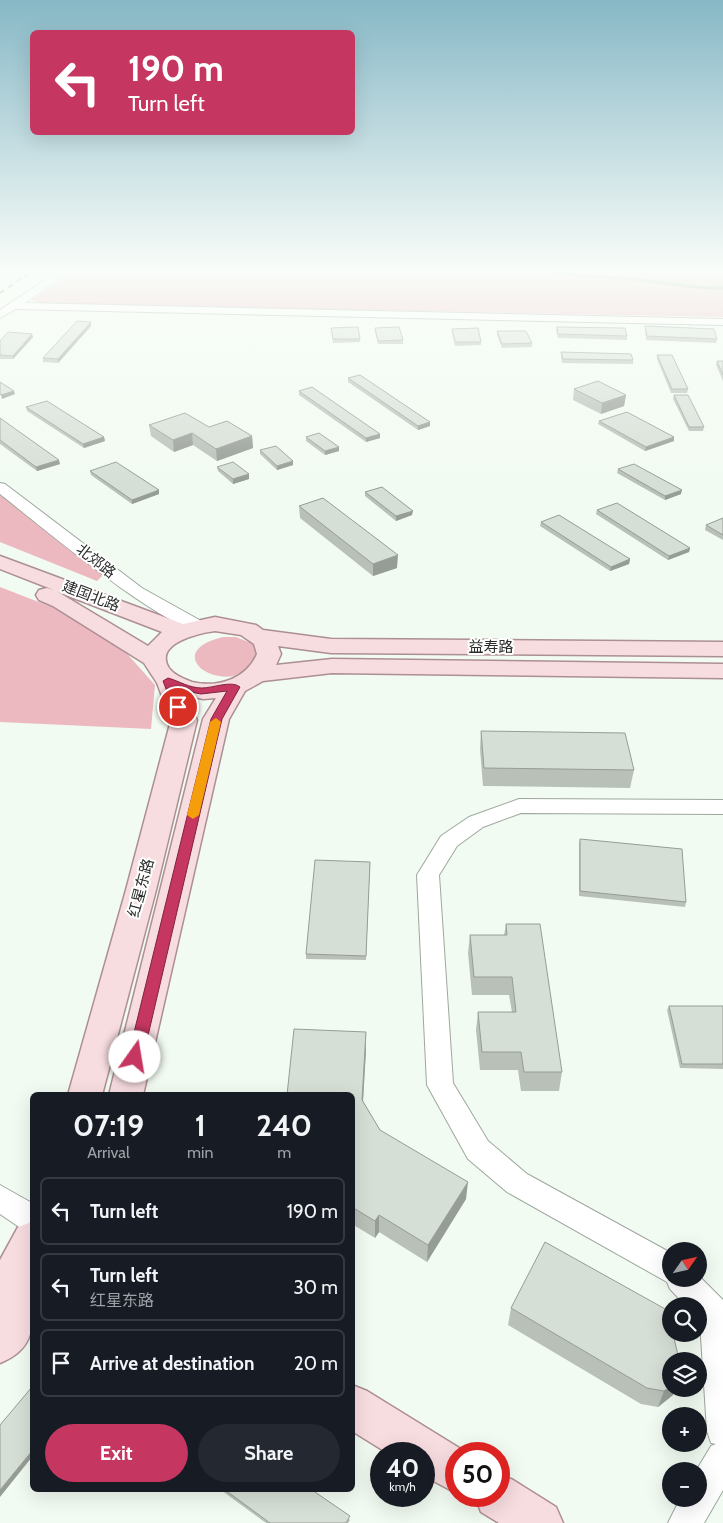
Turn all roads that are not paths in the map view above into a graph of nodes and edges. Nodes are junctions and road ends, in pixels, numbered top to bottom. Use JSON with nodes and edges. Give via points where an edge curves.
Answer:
{"nodes":[{"id":1,"x":0,"y":487,"type":"edge"},
{"id":2,"x":0,"y":562,"type":"edge"},
{"id":3,"x":0,"y":575,"type":"edge"},
{"id":4,"x":189,"y":628,"type":"junction"},
{"id":5,"x":260,"y":636,"type":"junction"},
{"id":6,"x":723,"y":649,"type":"edge"},
{"id":7,"x":161,"y":671,"type":"junction"},
{"id":8,"x":723,"y":671,"type":"edge"},
{"id":9,"x":261,"y":674,"type":"junction"},
{"id":10,"x":235,"y":687,"type":"junction"},
{"id":11,"x":723,"y":806,"type":"edge"},
{"id":12,"x":86,"y":1092,"type":"edge"},
{"id":13,"x":127,"y":1092,"type":"edge"},
{"id":14,"x":0,"y":1198,"type":"edge"},
{"id":15,"x":30,"y":1218,"type":"edge"},
{"id":16,"x":30,"y":1244,"type":"edge"},
{"id":17,"x":662,"y":1264,"type":"edge"},
{"id":18,"x":690,"y":1288,"type":"edge"},
{"id":19,"x":0,"y":1299,"type":"edge"},
{"id":20,"x":30,"y":1305,"type":"edge"},
{"id":21,"x":0,"y":1343,"type":"edge"},
{"id":22,"x":355,"y":1408,"type":"edge"},
{"id":23,"x":723,"y":1431,"type":"edge"},
{"id":24,"x":723,"y":1458,"type":"edge"},
{"id":25,"x":445,"y":1463,"type":"edge"},
{"id":26,"x":510,"y":1504,"type":"edge"},
{"id":27,"x":540,"y":1523,"type":"edge"},
{"id":28,"x":685,"y":1523,"type":"edge"}],
"edges":[{"from":1,"to":4,"type":"street","name":"北郊路","via":[[136,592]]},
{"from":2,"to":4,"type":"main road","name":"建国北路"},
{"from":3,"to":7,"type":"main road","name":"建国北路","via":[[61,600]]},
{"from":4,"to":5,"type":"main road","via":[[232,625]]},
{"from":4,"to":7,"type":"main road","via":[[167,639],[158,649]]},
{"from":5,"to":6,"type":"main road","name":"益寿路","via":[[331,646]]},
{"from":5,"to":9,"type":"main road","via":[[270,654]]},
{"from":7,"to":10,"type":"main road","via":[[183,688],[201,691]]},
{"from":7,"to":12,"type":"main road","name":"红星东路","via":[[184,720]]},
{"from":8,"to":9,"type":"main road","name":"益寿路","via":[[332,666]]},
{"from":9,"to":10,"type":"main road"},
{"from":10,"to":13,"type":"main road","via":[[216,719]]},
{"from":11,"to":17,"type":"street","via":[[519,806],[476,822],[449,841],[428,875],[440,1085],[478,1150],[517,1183]]},
{"from":14,"to":15,"type":"street"},
{"from":16,"to":19,"type":"main road"},
{"from":18,"to":23,"type":"street","via":[[714,1313]]},
{"from":20,"to":21,"type":"main road"},
{"from":22,"to":25,"type":"main road"},
{"from":24,"to":28,"type":"street"},
{"from":26,"to":27,"type":"main road"}]}
